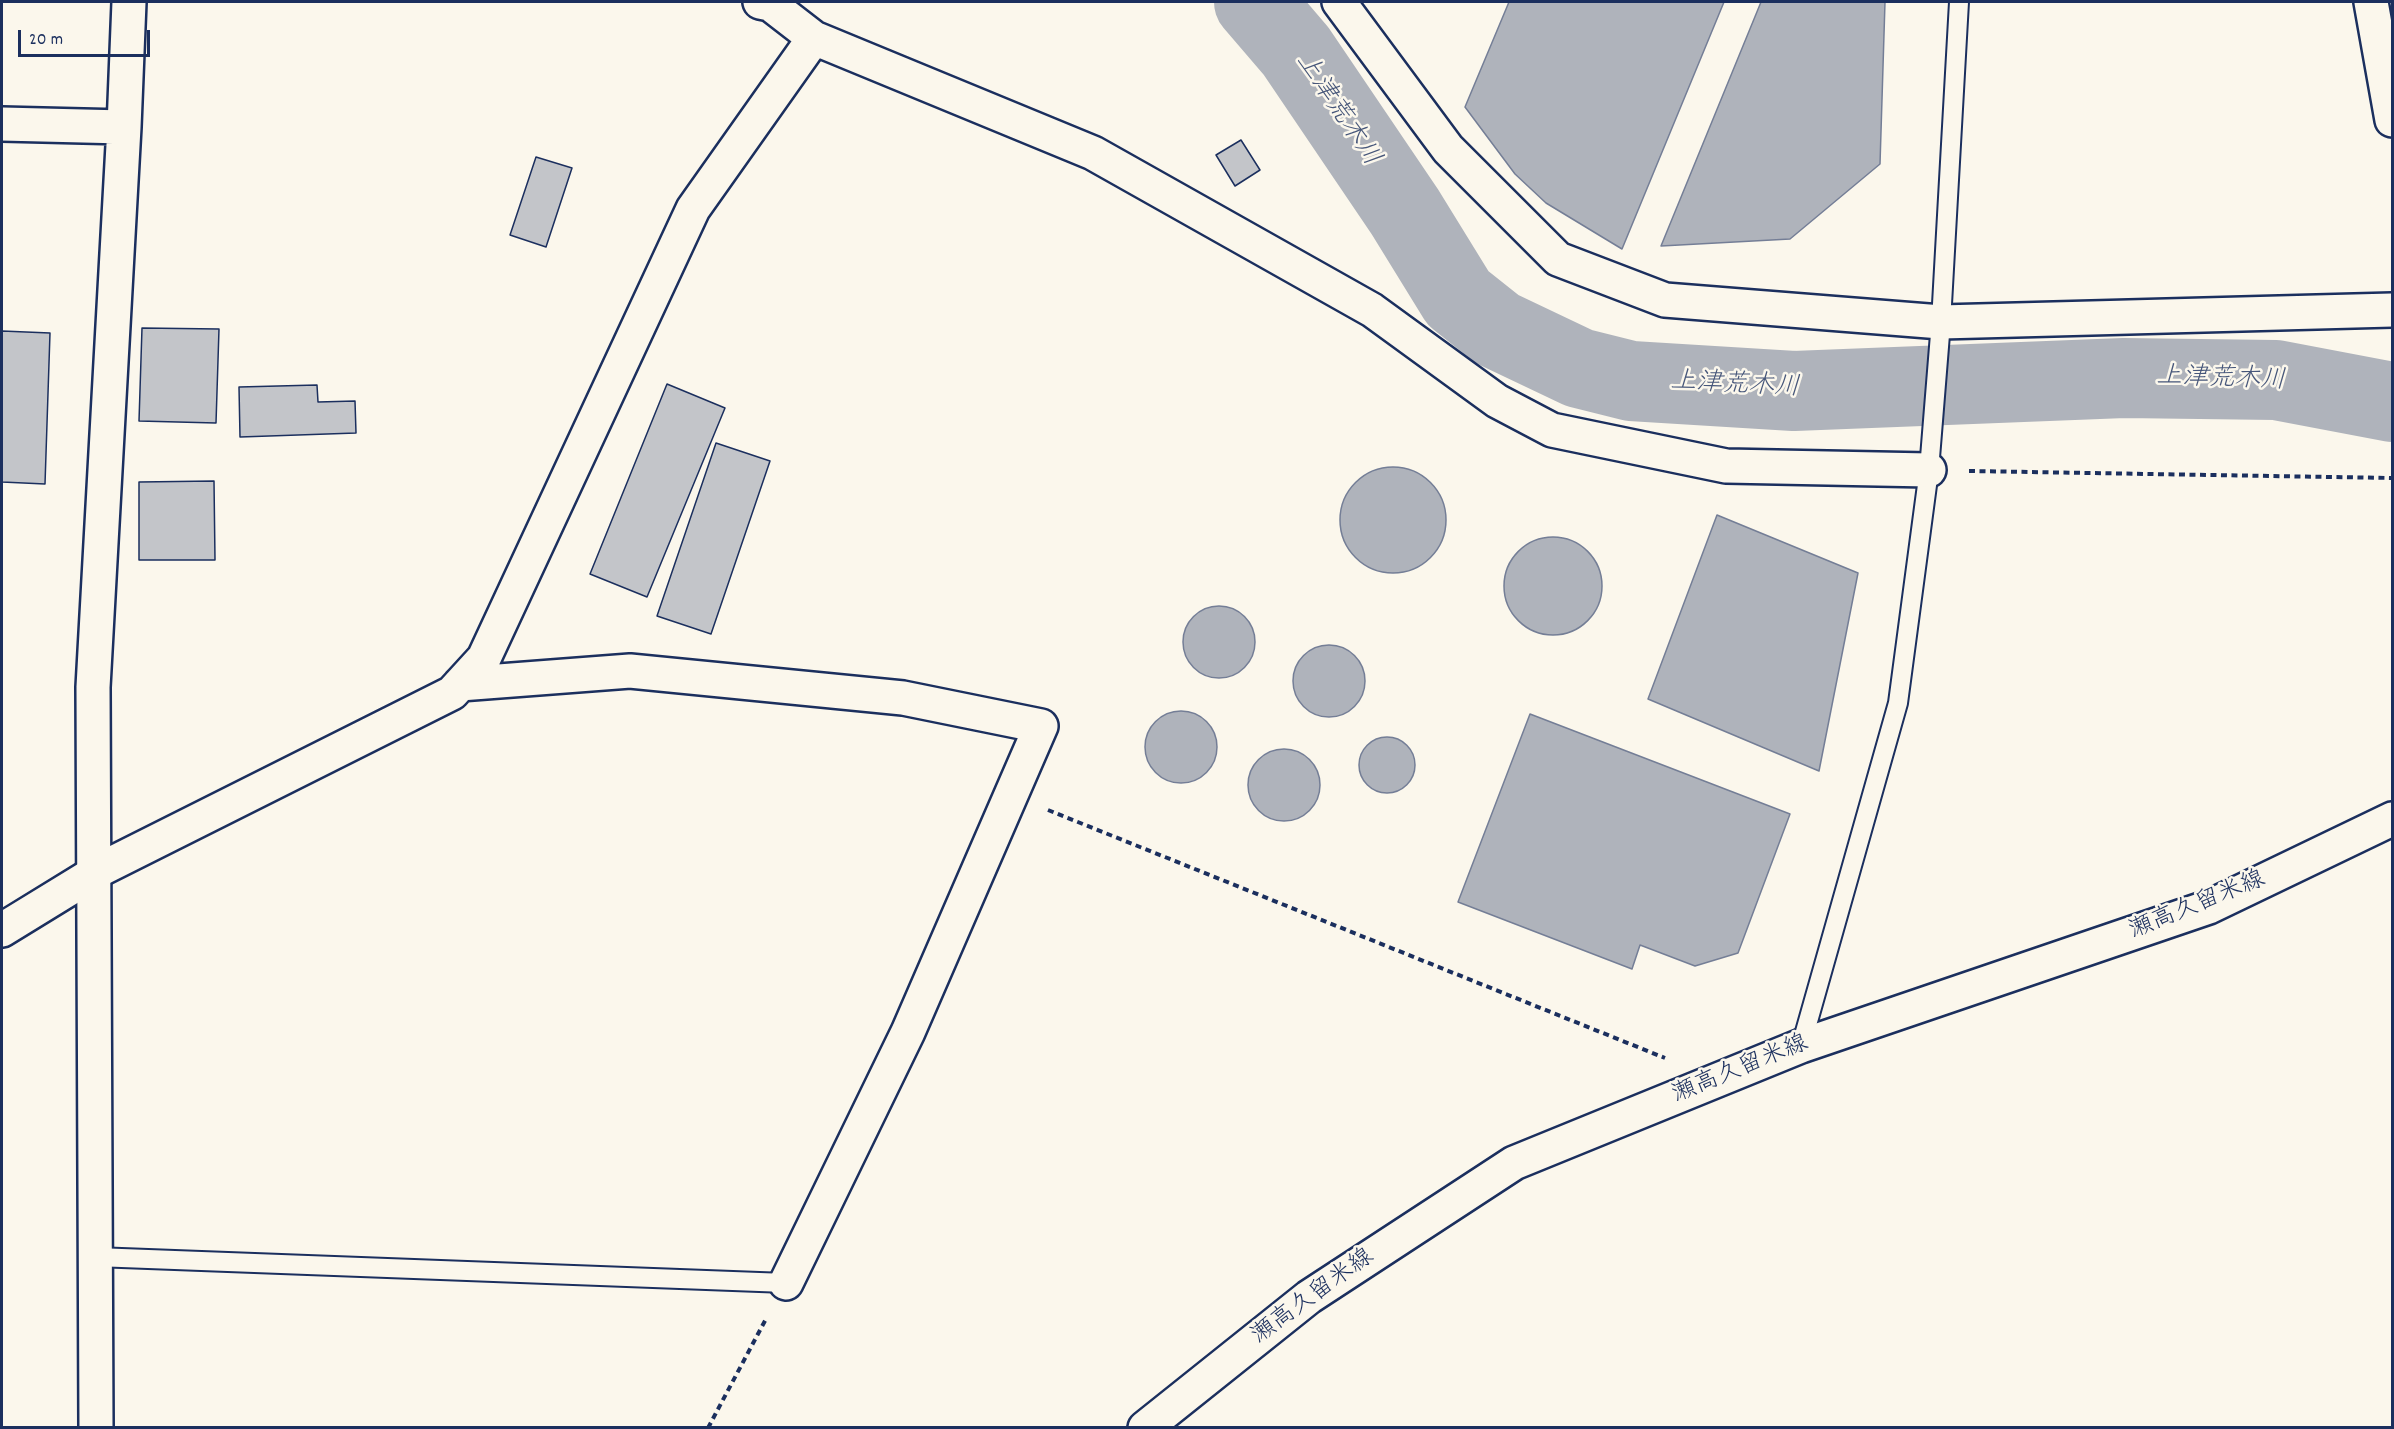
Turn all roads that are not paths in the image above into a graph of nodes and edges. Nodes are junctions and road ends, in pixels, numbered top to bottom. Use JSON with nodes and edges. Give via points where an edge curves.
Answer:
{"nodes":[{"id":1,"x":129,"y":2,"type":"edge"},
{"id":2,"x":760,"y":2,"type":"edge"},
{"id":3,"x":1340,"y":2,"type":"edge"},
{"id":4,"x":1959,"y":2,"type":"edge"},
{"id":5,"x":2371,"y":2,"type":"edge"},
{"id":6,"x":814,"y":38,"type":"junction"},
{"id":7,"x":2392,"y":120,"type":"edge"},
{"id":8,"x":2,"y":124,"type":"edge"},
{"id":9,"x":124,"y":127,"type":"junction"},
{"id":10,"x":2392,"y":310,"type":"edge"},
{"id":11,"x":1941,"y":322,"type":"junction"},
{"id":12,"x":1929,"y":470,"type":"junction"},
{"id":13,"x":460,"y":684,"type":"junction"},
{"id":14,"x":2392,"y":819,"type":"edge"},
{"id":15,"x":94,"y":874,"type":"junction"},
{"id":16,"x":2,"y":930,"type":"edge"},
{"id":17,"x":1801,"y":1046,"type":"junction"},
{"id":18,"x":95,"y":1257,"type":"junction"},
{"id":19,"x":786,"y":1283,"type":"joint"},
{"id":20,"x":96,"y":1428,"type":"edge"},
{"id":21,"x":1145,"y":1428,"type":"edge"}],
"edges":[{"from":1,"to":9,"type":"street"},
{"from":2,"to":6,"type":"street","via":[[770,4]]},
{"from":3,"to":11,"type":"street","via":[[1448,149],[1558,258],[1665,300]]},
{"from":4,"to":11,"type":"lane"},
{"from":5,"to":7,"type":"street"},
{"from":6,"to":12,"type":"street","via":[[1093,153],[1372,310],[1497,401],[1552,430],[1726,466]]},
{"from":6,"to":13,"type":"street","via":[[693,209],[484,658]]},
{"from":8,"to":9,"type":"street"},
{"from":9,"to":15,"type":"street","via":[[93,687]]},
{"from":10,"to":11,"type":"street"},
{"from":11,"to":12,"type":"lane"},
{"from":12,"to":17,"type":"lane","via":[[1898,703]]},
{"from":13,"to":15,"type":"street","via":[[452,693]]},
{"from":13,"to":19,"type":"street","via":[[630,671],[903,698],[1041,726],[908,1032]]},
{"from":14,"to":17,"type":"street","name":"瀬高久留米線","via":[[2209,907]]},
{"from":15,"to":16,"type":"street"},
{"from":15,"to":18,"type":"street"},
{"from":17,"to":21,"type":"street","name":"瀬高久留米線","via":[[1514,1163],[1309,1297]]},
{"from":18,"to":19,"type":"lane"},
{"from":18,"to":20,"type":"street"}]}
